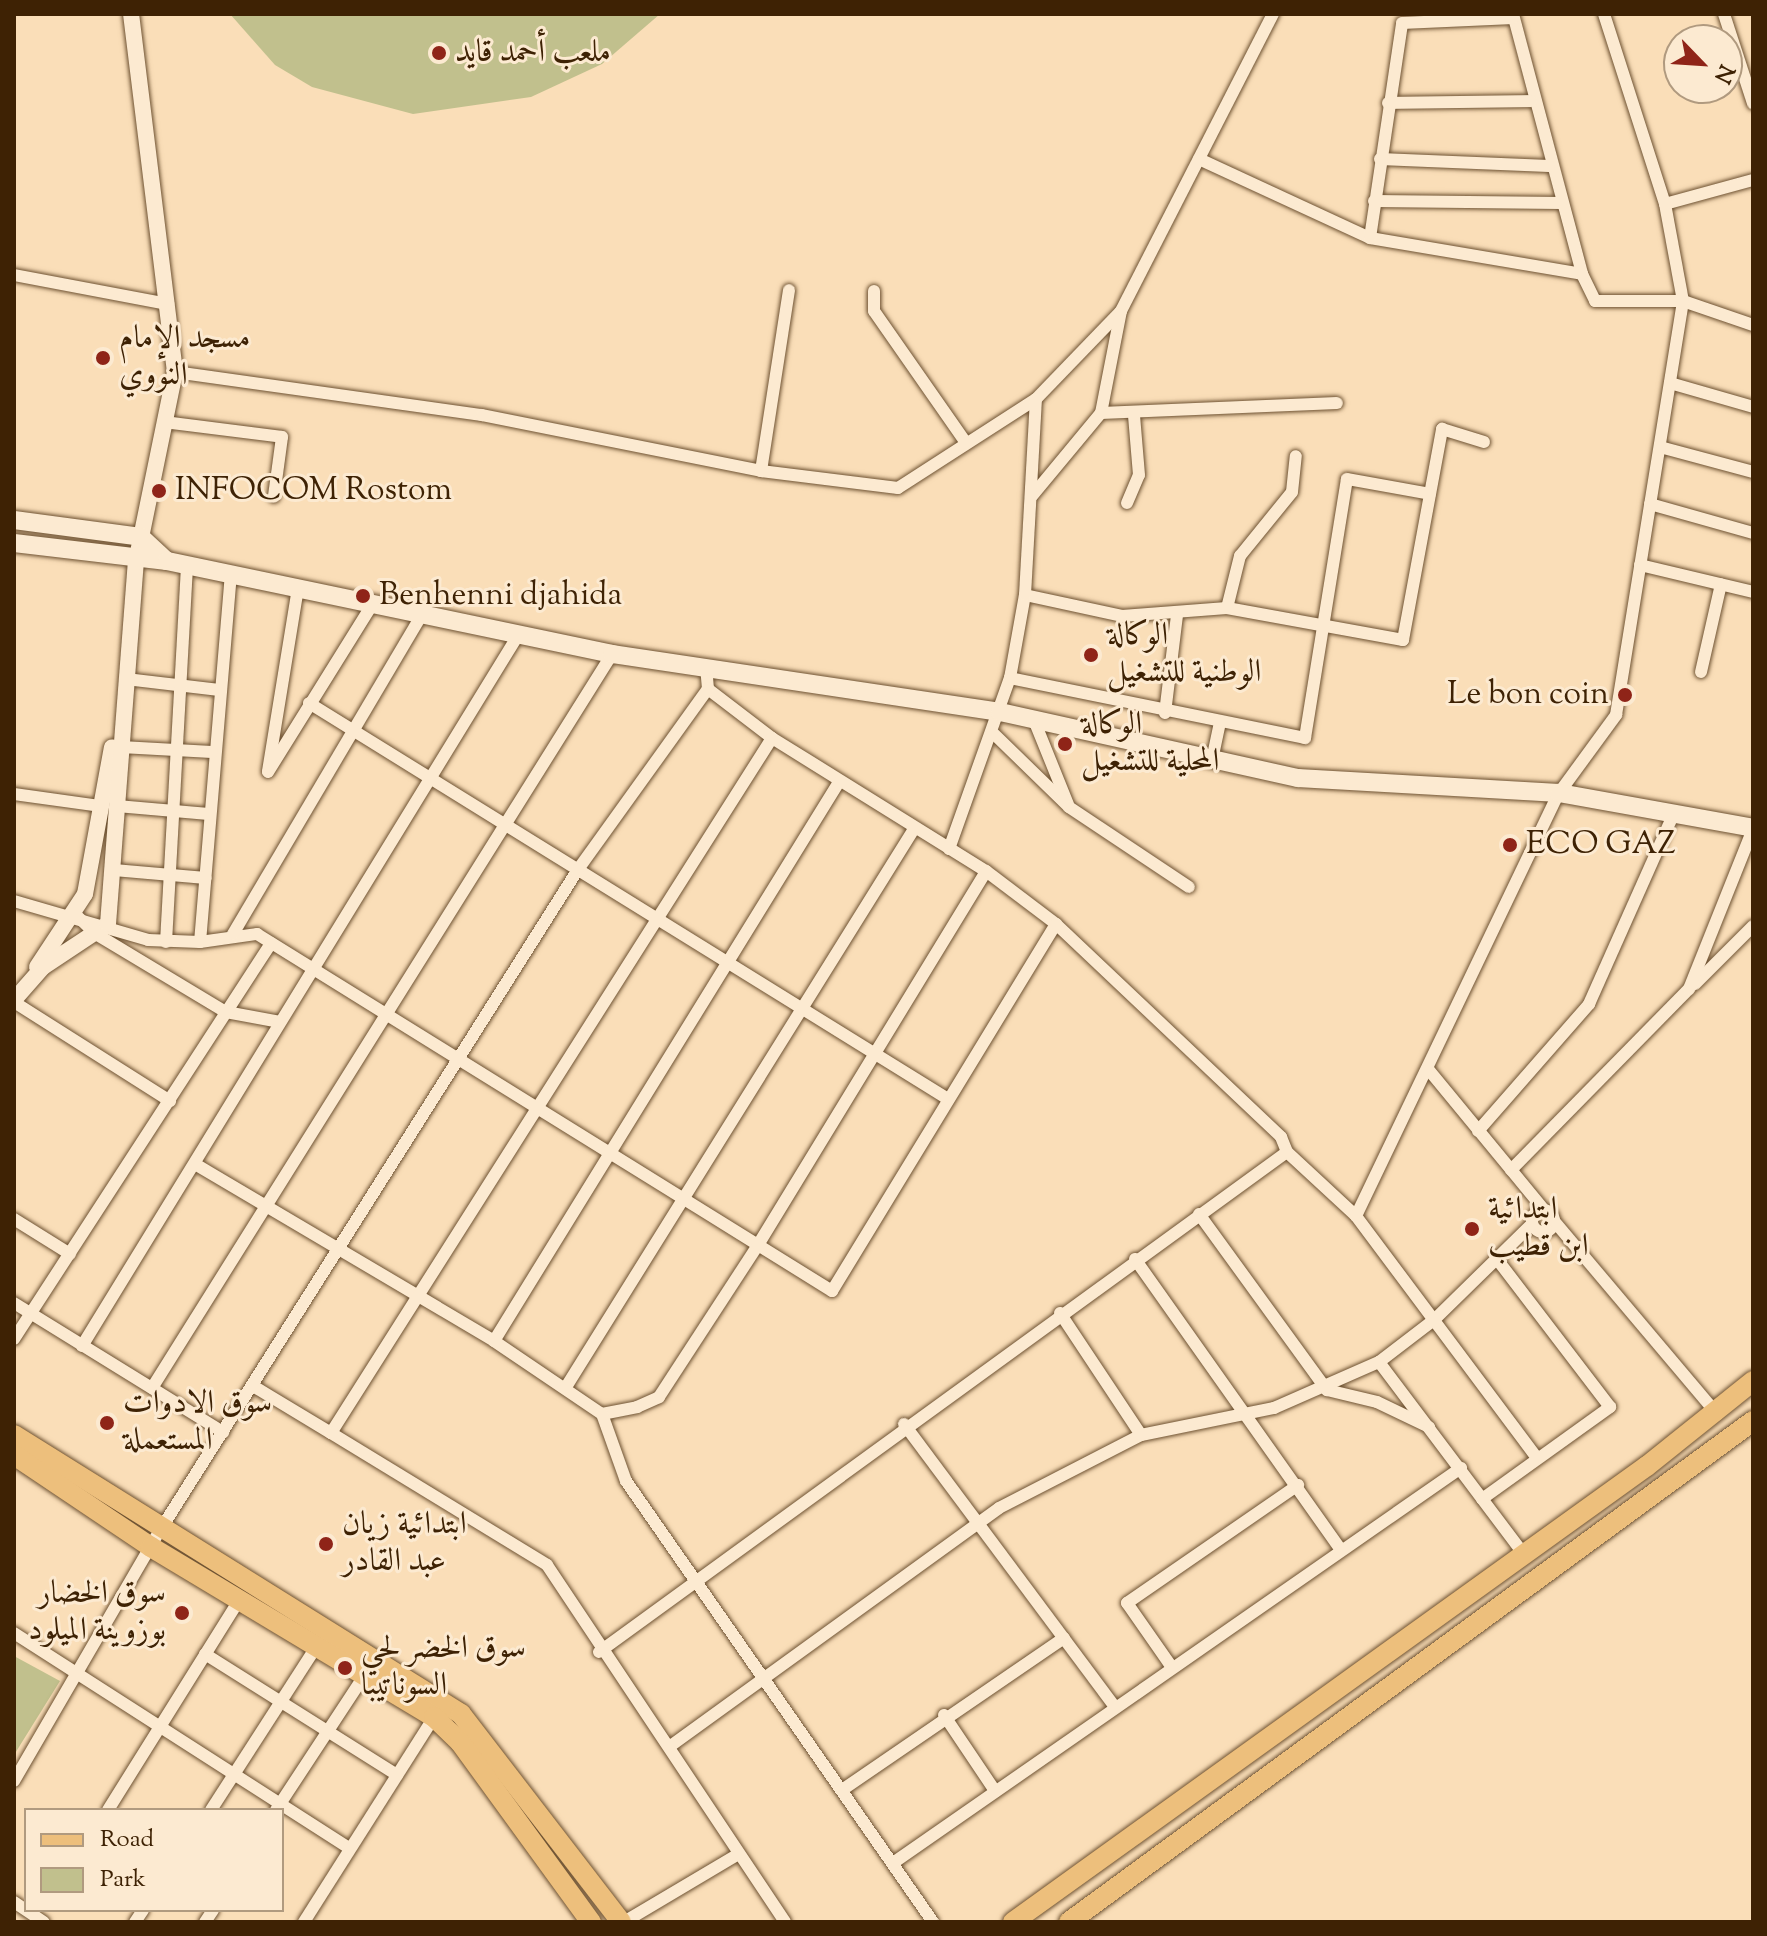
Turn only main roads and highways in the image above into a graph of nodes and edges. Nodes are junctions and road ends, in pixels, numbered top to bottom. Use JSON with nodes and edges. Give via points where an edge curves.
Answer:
{"nodes":[{"id":1,"x":14,"y":520,"type":"edge"},
{"id":2,"x":14,"y":543,"type":"edge"},
{"id":3,"x":167,"y":561,"type":"junction"},
{"id":4,"x":1753,"y":828,"type":"edge"},
{"id":5,"x":1753,"y":1381,"type":"edge"},
{"id":6,"x":1753,"y":1421,"type":"edge"},
{"id":7,"x":14,"y":1435,"type":"edge"},
{"id":8,"x":14,"y":1455,"type":"edge"},
{"id":9,"x":155,"y":1540,"type":"junction"},
{"id":10,"x":583,"y":1919,"type":"edge"},
{"id":11,"x":623,"y":1922,"type":"edge"},
{"id":12,"x":1013,"y":1922,"type":"edge"},
{"id":13,"x":1069,"y":1922,"type":"edge"}],
"edges":[{"from":1,"to":3,"type":"main road","via":[[141,537]]},
{"from":2,"to":3,"type":"main road","via":[[136,562]]},
{"from":3,"to":4,"type":"main road","via":[[517,637],[1000,712],[1298,778],[1559,793]]},
{"from":5,"to":12,"type":"main road","via":[[1717,1414]]},
{"from":6,"to":13,"type":"main road"},
{"from":7,"to":9,"type":"main road"},
{"from":8,"to":9,"type":"main road"},
{"from":9,"to":10,"type":"main road","via":[[239,1600],[434,1717],[460,1742]]},
{"from":9,"to":11,"type":"main road","via":[[461,1714]]}]}
